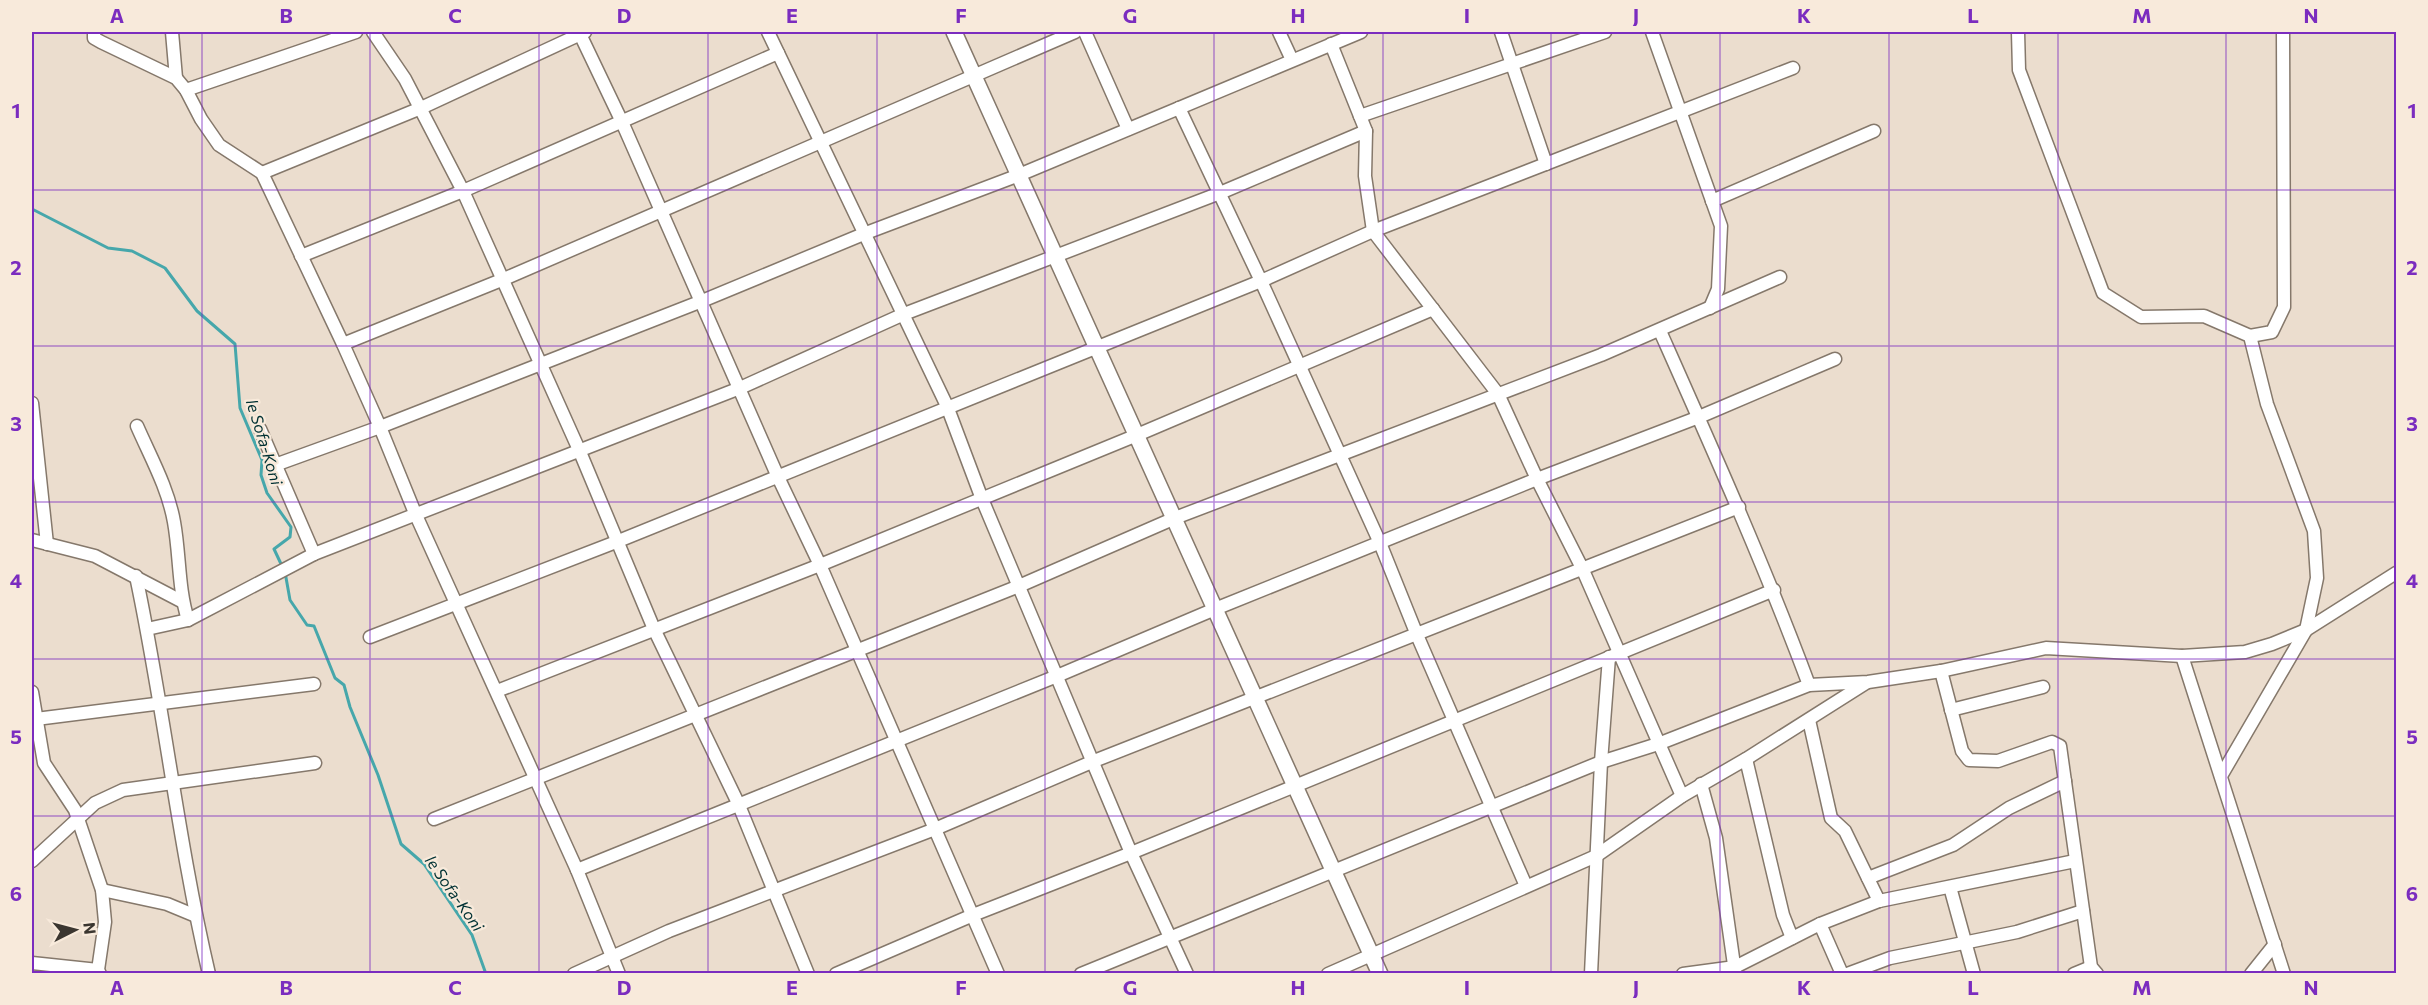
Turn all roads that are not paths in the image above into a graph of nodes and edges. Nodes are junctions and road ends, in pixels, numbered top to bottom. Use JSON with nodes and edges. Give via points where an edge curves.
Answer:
{"nodes":[{"id":1,"x":94,"y":32,"type":"edge"},
{"id":2,"x":172,"y":32,"type":"edge"},
{"id":3,"x":356,"y":32,"type":"edge"},
{"id":4,"x":373,"y":32,"type":"edge"},
{"id":5,"x":582,"y":32,"type":"edge"},
{"id":6,"x":768,"y":32,"type":"edge"},
{"id":7,"x":954,"y":32,"type":"edge"},
{"id":8,"x":1075,"y":32,"type":"edge"},
{"id":9,"x":1085,"y":32,"type":"edge"},
{"id":10,"x":1279,"y":32,"type":"edge"},
{"id":11,"x":1361,"y":32,"type":"edge"},
{"id":12,"x":1501,"y":32,"type":"edge"},
{"id":13,"x":1605,"y":32,"type":"edge"},
{"id":14,"x":1652,"y":32,"type":"edge"},
{"id":15,"x":2018,"y":32,"type":"edge"},
{"id":16,"x":2283,"y":32,"type":"edge"},
{"id":17,"x":1331,"y":44,"type":"junction"},
{"id":18,"x":778,"y":53,"type":"junction"},
{"id":19,"x":1292,"y":60,"type":"junction"},
{"id":20,"x":1511,"y":64,"type":"junction"},
{"id":21,"x":1793,"y":68,"type":"dead end"},
{"id":22,"x":974,"y":75,"type":"junction"},
{"id":23,"x":176,"y":78,"type":"junction"},
{"id":24,"x":186,"y":90,"type":"junction"},
{"id":25,"x":421,"y":108,"type":"junction"},
{"id":26,"x":1179,"y":108,"type":"junction"},
{"id":27,"x":1680,"y":112,"type":"junction"},
{"id":28,"x":1360,"y":116,"type":"junction"},
{"id":29,"x":622,"y":122,"type":"junction"},
{"id":30,"x":1128,"y":129,"type":"junction"},
{"id":31,"x":1366,"y":131,"type":"junction"},
{"id":32,"x":1874,"y":131,"type":"dead end"},
{"id":33,"x":822,"y":141,"type":"junction"},
{"id":34,"x":1546,"y":164,"type":"junction"},
{"id":35,"x":262,"y":173,"type":"junction"},
{"id":36,"x":1019,"y":175,"type":"junction"},
{"id":37,"x":463,"y":191,"type":"junction"},
{"id":38,"x":1220,"y":193,"type":"junction"},
{"id":39,"x":1712,"y":201,"type":"junction"},
{"id":40,"x":660,"y":210,"type":"junction"},
{"id":41,"x":1372,"y":231,"type":"junction"},
{"id":42,"x":866,"y":233,"type":"junction"},
{"id":43,"x":301,"y":256,"type":"junction"},
{"id":44,"x":1056,"y":257,"type":"junction"},
{"id":45,"x":1780,"y":277,"type":"dead end"},
{"id":46,"x":504,"y":279,"type":"junction"},
{"id":47,"x":1261,"y":281,"type":"junction"},
{"id":48,"x":702,"y":301,"type":"junction"},
{"id":49,"x":1710,"y":308,"type":"junction"},
{"id":50,"x":1433,"y":309,"type":"junction"},
{"id":51,"x":904,"y":314,"type":"junction"},
{"id":52,"x":1660,"y":331,"type":"junction"},
{"id":53,"x":2250,"y":336,"type":"junction"},
{"id":54,"x":343,"y":344,"type":"junction"},
{"id":55,"x":1097,"y":348,"type":"junction"},
{"id":56,"x":1835,"y":359,"type":"dead end"},
{"id":57,"x":541,"y":365,"type":"junction"},
{"id":58,"x":1300,"y":367,"type":"junction"},
{"id":59,"x":740,"y":388,"type":"junction"},
{"id":60,"x":1498,"y":394,"type":"junction"},
{"id":61,"x":32,"y":403,"type":"edge"},
{"id":62,"x":947,"y":406,"type":"junction"},
{"id":63,"x":1699,"y":417,"type":"junction"},
{"id":64,"x":137,"y":426,"type":"dead end"},
{"id":65,"x":380,"y":427,"type":"junction"},
{"id":66,"x":260,"y":429,"type":"dead end"},
{"id":67,"x":1137,"y":435,"type":"junction"},
{"id":68,"x":580,"y":452,"type":"junction"},
{"id":69,"x":1339,"y":456,"type":"junction"},
{"id":70,"x":275,"y":465,"type":"junction"},
{"id":71,"x":778,"y":477,"type":"junction"},
{"id":72,"x":1537,"y":479,"type":"junction"},
{"id":73,"x":982,"y":499,"type":"junction"},
{"id":74,"x":1739,"y":507,"type":"junction"},
{"id":75,"x":415,"y":513,"type":"junction"},
{"id":76,"x":1174,"y":519,"type":"junction"},
{"id":77,"x":32,"y":540,"type":"edge"},
{"id":78,"x":616,"y":542,"type":"junction"},
{"id":79,"x":1380,"y":543,"type":"junction"},
{"id":80,"x":47,"y":544,"type":"junction"},
{"id":81,"x":314,"y":554,"type":"junction"},
{"id":82,"x":820,"y":565,"type":"junction"},
{"id":83,"x":1582,"y":568,"type":"junction"},
{"id":84,"x":2397,"y":573,"type":"edge"},
{"id":85,"x":136,"y":576,"type":"junction"},
{"id":86,"x":1019,"y":586,"type":"junction"},
{"id":87,"x":1773,"y":590,"type":"junction"},
{"id":88,"x":183,"y":602,"type":"junction"},
{"id":89,"x":456,"y":604,"type":"junction"},
{"id":90,"x":1215,"y":609,"type":"junction"},
{"id":91,"x":188,"y":620,"type":"junction"},
{"id":92,"x":147,"y":629,"type":"junction"},
{"id":93,"x":654,"y":629,"type":"junction"},
{"id":94,"x":2306,"y":630,"type":"junction"},
{"id":95,"x":1417,"y":635,"type":"junction"},
{"id":96,"x":370,"y":637,"type":"dead end"},
{"id":97,"x":857,"y":652,"type":"junction"},
{"id":98,"x":1613,"y":655,"type":"junction"},
{"id":99,"x":2182,"y":656,"type":"junction"},
{"id":100,"x":1941,"y":671,"type":"junction"},
{"id":101,"x":1057,"y":675,"type":"junction"},
{"id":102,"x":1868,"y":682,"type":"junction"},
{"id":103,"x":314,"y":684,"type":"dead end"},
{"id":104,"x":1809,"y":685,"type":"junction"},
{"id":105,"x":2043,"y":687,"type":"dead end"},
{"id":106,"x":497,"y":691,"type":"junction"},
{"id":107,"x":32,"y":692,"type":"edge"},
{"id":108,"x":1255,"y":698,"type":"junction"},
{"id":109,"x":160,"y":704,"type":"junction"},
{"id":110,"x":1951,"y":710,"type":"junction"},
{"id":111,"x":696,"y":716,"type":"junction"},
{"id":112,"x":36,"y":719,"type":"junction"},
{"id":113,"x":1454,"y":720,"type":"junction"},
{"id":114,"x":1809,"y":720,"type":"junction"},
{"id":115,"x":896,"y":740,"type":"junction"},
{"id":116,"x":1658,"y":744,"type":"junction"},
{"id":117,"x":1746,"y":759,"type":"junction"},
{"id":118,"x":1094,"y":761,"type":"junction"},
{"id":119,"x":1601,"y":762,"type":"junction"},
{"id":120,"x":315,"y":763,"type":"dead end"},
{"id":121,"x":2221,"y":776,"type":"junction"},
{"id":122,"x":536,"y":779,"type":"junction"},
{"id":123,"x":2065,"y":781,"type":"junction"},
{"id":124,"x":173,"y":784,"type":"junction"},
{"id":125,"x":1701,"y":784,"type":"junction"},
{"id":126,"x":1295,"y":786,"type":"junction"},
{"id":127,"x":1682,"y":796,"type":"junction"},
{"id":128,"x":738,"y":803,"type":"junction"},
{"id":129,"x":1492,"y":808,"type":"junction"},
{"id":130,"x":78,"y":819,"type":"junction"},
{"id":131,"x":434,"y":819,"type":"dead end"},
{"id":132,"x":935,"y":829,"type":"junction"},
{"id":133,"x":1131,"y":853,"type":"junction"},
{"id":134,"x":1596,"y":856,"type":"junction"},
{"id":135,"x":32,"y":861,"type":"edge"},
{"id":136,"x":2075,"y":861,"type":"junction"},
{"id":137,"x":577,"y":870,"type":"junction"},
{"id":138,"x":1333,"y":870,"type":"junction"},
{"id":139,"x":1868,"y":878,"type":"junction"},
{"id":140,"x":1526,"y":886,"type":"junction"},
{"id":141,"x":1950,"y":887,"type":"junction"},
{"id":142,"x":102,"y":890,"type":"junction"},
{"id":143,"x":774,"y":892,"type":"junction"},
{"id":144,"x":1879,"y":901,"type":"junction"},
{"id":145,"x":2083,"y":911,"type":"junction"},
{"id":146,"x":973,"y":915,"type":"junction"},
{"id":147,"x":196,"y":916,"type":"junction"},
{"id":148,"x":1820,"y":924,"type":"junction"},
{"id":149,"x":1170,"y":936,"type":"junction"},
{"id":150,"x":1792,"y":938,"type":"junction"},
{"id":151,"x":1966,"y":943,"type":"junction"},
{"id":152,"x":2275,"y":944,"type":"junction"},
{"id":153,"x":1371,"y":954,"type":"junction"},
{"id":154,"x":611,"y":956,"type":"junction"},
{"id":155,"x":32,"y":963,"type":"edge"},
{"id":156,"x":1735,"y":970,"type":"edge"},
{"id":157,"x":2094,"y":970,"type":"edge"},
{"id":158,"x":99,"y":971,"type":"edge"},
{"id":159,"x":209,"y":974,"type":"edge"},
{"id":160,"x":574,"y":974,"type":"edge"},
{"id":161,"x":619,"y":974,"type":"edge"},
{"id":162,"x":808,"y":974,"type":"edge"},
{"id":163,"x":836,"y":974,"type":"edge"},
{"id":164,"x":998,"y":974,"type":"edge"},
{"id":165,"x":1081,"y":974,"type":"edge"},
{"id":166,"x":1187,"y":974,"type":"edge"},
{"id":167,"x":1328,"y":974,"type":"edge"},
{"id":168,"x":1380,"y":974,"type":"edge"},
{"id":169,"x":1591,"y":974,"type":"edge"},
{"id":170,"x":1683,"y":974,"type":"edge"},
{"id":171,"x":1842,"y":974,"type":"edge"},
{"id":172,"x":1847,"y":974,"type":"edge"},
{"id":173,"x":1974,"y":974,"type":"edge"},
{"id":174,"x":2074,"y":974,"type":"edge"},
{"id":175,"x":2251,"y":974,"type":"edge"},
{"id":176,"x":2284,"y":974,"type":"edge"}],
"edges":[{"from":1,"to":23,"type":"street","via":[[94,38],[101,42]]},
{"from":2,"to":23,"type":"street"},
{"from":3,"to":24,"type":"street"},
{"from":4,"to":25,"type":"street"},
{"from":5,"to":25,"type":"street"},
{"from":5,"to":29,"type":"street"},
{"from":6,"to":18,"type":"street"},
{"from":7,"to":22,"type":"street"},
{"from":8,"to":22,"type":"street"},
{"from":9,"to":30,"type":"street"},
{"from":10,"to":19,"type":"street"},
{"from":11,"to":17,"type":"street"},
{"from":12,"to":20,"type":"street"},
{"from":13,"to":20,"type":"street"},
{"from":14,"to":27,"type":"street"},
{"from":15,"to":53,"type":"street","via":[[2019,70],[2103,293],[2141,317],[2204,316]]},
{"from":16,"to":53,"type":"street","via":[[2284,307],[2272,332]]},
{"from":17,"to":19,"type":"street"},
{"from":17,"to":28,"type":"street"},
{"from":18,"to":29,"type":"street"},
{"from":18,"to":33,"type":"street"},
{"from":19,"to":26,"type":"street"},
{"from":20,"to":28,"type":"street"},
{"from":20,"to":34,"type":"street"},
{"from":21,"to":27,"type":"street"},
{"from":22,"to":33,"type":"street"},
{"from":22,"to":36,"type":"street"},
{"from":23,"to":24,"type":"street"},
{"from":24,"to":35,"type":"street","via":[[219,145]]},
{"from":25,"to":35,"type":"street"},
{"from":25,"to":37,"type":"street"},
{"from":26,"to":30,"type":"street"},
{"from":26,"to":38,"type":"street"},
{"from":27,"to":34,"type":"street"},
{"from":27,"to":39,"type":"street"},
{"from":28,"to":31,"type":"street"},
{"from":29,"to":37,"type":"street"},
{"from":29,"to":40,"type":"street"},
{"from":30,"to":36,"type":"street"},
{"from":31,"to":38,"type":"street"},
{"from":31,"to":41,"type":"street","via":[[1365,176]]},
{"from":32,"to":39,"type":"street"},
{"from":33,"to":40,"type":"street"},
{"from":33,"to":42,"type":"street"},
{"from":34,"to":41,"type":"street"},
{"from":35,"to":43,"type":"street"},
{"from":36,"to":42,"type":"street"},
{"from":36,"to":44,"type":"street"},
{"from":37,"to":43,"type":"street"},
{"from":37,"to":46,"type":"street"},
{"from":38,"to":44,"type":"street"},
{"from":38,"to":47,"type":"street"},
{"from":39,"to":49,"type":"street","via":[[1721,226],[1718,289]]},
{"from":40,"to":46,"type":"street"},
{"from":40,"to":48,"type":"street"},
{"from":41,"to":47,"type":"street"},
{"from":41,"to":50,"type":"street"},
{"from":42,"to":48,"type":"street"},
{"from":42,"to":51,"type":"street"},
{"from":43,"to":54,"type":"street"},
{"from":44,"to":51,"type":"street"},
{"from":44,"to":55,"type":"street"},
{"from":45,"to":49,"type":"street"},
{"from":46,"to":54,"type":"street"},
{"from":46,"to":57,"type":"street"},
{"from":47,"to":55,"type":"street"},
{"from":47,"to":58,"type":"street"},
{"from":48,"to":57,"type":"street"},
{"from":48,"to":59,"type":"street"},
{"from":49,"to":52,"type":"street"},
{"from":50,"to":58,"type":"street"},
{"from":50,"to":60,"type":"street"},
{"from":51,"to":59,"type":"street"},
{"from":51,"to":62,"type":"street"},
{"from":52,"to":60,"type":"street"},
{"from":52,"to":63,"type":"street"},
{"from":53,"to":94,"type":"street","via":[[2267,404],[2314,531],[2316,578]]},
{"from":54,"to":65,"type":"street"},
{"from":55,"to":62,"type":"street"},
{"from":55,"to":67,"type":"street"},
{"from":56,"to":63,"type":"street"},
{"from":57,"to":65,"type":"street"},
{"from":57,"to":68,"type":"street"},
{"from":58,"to":67,"type":"street"},
{"from":58,"to":69,"type":"street"},
{"from":59,"to":68,"type":"street"},
{"from":59,"to":71,"type":"street"},
{"from":60,"to":69,"type":"street"},
{"from":60,"to":72,"type":"street"},
{"from":61,"to":80,"type":"street"},
{"from":62,"to":71,"type":"street"},
{"from":62,"to":73,"type":"street"},
{"from":63,"to":72,"type":"street"},
{"from":63,"to":74,"type":"street"},
{"from":64,"to":88,"type":"street","via":[[164,486],[174,522]]},
{"from":65,"to":70,"type":"street"},
{"from":65,"to":75,"type":"street"},
{"from":66,"to":70,"type":"street"},
{"from":67,"to":73,"type":"street"},
{"from":67,"to":76,"type":"street"},
{"from":68,"to":75,"type":"street"},
{"from":68,"to":78,"type":"street"},
{"from":69,"to":76,"type":"street"},
{"from":69,"to":79,"type":"street"},
{"from":70,"to":81,"type":"street"},
{"from":71,"to":78,"type":"street"},
{"from":71,"to":82,"type":"street"},
{"from":72,"to":79,"type":"street"},
{"from":72,"to":83,"type":"street"},
{"from":73,"to":82,"type":"street"},
{"from":73,"to":86,"type":"street"},
{"from":74,"to":83,"type":"street"},
{"from":74,"to":87,"type":"street"},
{"from":75,"to":81,"type":"street"},
{"from":75,"to":89,"type":"street"},
{"from":76,"to":86,"type":"street"},
{"from":76,"to":90,"type":"street"},
{"from":77,"to":80,"type":"street"},
{"from":78,"to":89,"type":"street"},
{"from":78,"to":93,"type":"street"},
{"from":79,"to":90,"type":"street"},
{"from":79,"to":95,"type":"street"},
{"from":80,"to":85,"type":"street","via":[[95,556]]},
{"from":81,"to":91,"type":"street"},
{"from":82,"to":93,"type":"street"},
{"from":82,"to":97,"type":"street"},
{"from":83,"to":95,"type":"street"},
{"from":83,"to":98,"type":"street"},
{"from":84,"to":94,"type":"street"},
{"from":85,"to":88,"type":"street"},
{"from":85,"to":92,"type":"street"},
{"from":86,"to":97,"type":"street"},
{"from":86,"to":101,"type":"street"},
{"from":87,"to":98,"type":"street"},
{"from":87,"to":104,"type":"street"},
{"from":88,"to":91,"type":"street"},
{"from":89,"to":96,"type":"street"},
{"from":89,"to":106,"type":"street"},
{"from":90,"to":101,"type":"street"},
{"from":90,"to":108,"type":"street"},
{"from":91,"to":92,"type":"street"},
{"from":92,"to":109,"type":"street"},
{"from":93,"to":106,"type":"street"},
{"from":93,"to":111,"type":"street"},
{"from":94,"to":99,"type":"street","via":[[2245,652]]},
{"from":94,"to":121,"type":"street"},
{"from":95,"to":108,"type":"street"},
{"from":95,"to":113,"type":"street"},
{"from":97,"to":111,"type":"street"},
{"from":97,"to":115,"type":"street"},
{"from":98,"to":113,"type":"street"},
{"from":98,"to":116,"type":"street"},
{"from":98,"to":119,"type":"street"},
{"from":99,"to":100,"type":"street","via":[[2046,648]]},
{"from":99,"to":121,"type":"street"},
{"from":100,"to":102,"type":"street"},
{"from":100,"to":110,"type":"street"},
{"from":101,"to":115,"type":"street"},
{"from":101,"to":118,"type":"street"},
{"from":102,"to":104,"type":"street"},
{"from":102,"to":114,"type":"street"},
{"from":103,"to":109,"type":"street"},
{"from":104,"to":116,"type":"street"},
{"from":105,"to":110,"type":"street"},
{"from":106,"to":122,"type":"street"},
{"from":107,"to":112,"type":"street"},
{"from":108,"to":118,"type":"street"},
{"from":108,"to":126,"type":"street"},
{"from":109,"to":112,"type":"street"},
{"from":109,"to":124,"type":"street"},
{"from":110,"to":123,"type":"street","via":[[1962,751],[1969,760],[1998,761],[2052,742],[2060,746]]},
{"from":111,"to":122,"type":"street"},
{"from":111,"to":128,"type":"street"},
{"from":112,"to":130,"type":"street","via":[[44,764]]},
{"from":113,"to":126,"type":"street"},
{"from":113,"to":129,"type":"street"},
{"from":114,"to":117,"type":"street"},
{"from":114,"to":139,"type":"street","via":[[1831,818],[1845,831]]},
{"from":115,"to":128,"type":"street"},
{"from":115,"to":132,"type":"street"},
{"from":116,"to":119,"type":"street"},
{"from":116,"to":127,"type":"street"},
{"from":117,"to":125,"type":"street"},
{"from":117,"to":150,"type":"street"},
{"from":118,"to":132,"type":"street"},
{"from":118,"to":133,"type":"street"},
{"from":119,"to":129,"type":"street"},
{"from":119,"to":134,"type":"street"},
{"from":120,"to":124,"type":"street"},
{"from":121,"to":152,"type":"street"},
{"from":122,"to":131,"type":"street"},
{"from":122,"to":137,"type":"street"},
{"from":123,"to":136,"type":"street"},
{"from":123,"to":139,"type":"street","via":[[2009,808],[1953,845]]},
{"from":124,"to":130,"type":"street","via":[[123,790],[95,803]]},
{"from":124,"to":147,"type":"street"},
{"from":125,"to":127,"type":"street"},
{"from":125,"to":156,"type":"street","via":[[1716,838]]},
{"from":126,"to":133,"type":"street"},
{"from":126,"to":138,"type":"street"},
{"from":127,"to":134,"type":"street"},
{"from":128,"to":137,"type":"street"},
{"from":128,"to":143,"type":"street"},
{"from":129,"to":138,"type":"street"},
{"from":129,"to":140,"type":"street"},
{"from":130,"to":135,"type":"street"},
{"from":130,"to":142,"type":"street"},
{"from":132,"to":143,"type":"street"},
{"from":132,"to":146,"type":"street"},
{"from":133,"to":146,"type":"street"},
{"from":133,"to":149,"type":"street"},
{"from":134,"to":140,"type":"street"},
{"from":134,"to":169,"type":"street"},
{"from":136,"to":141,"type":"street"},
{"from":136,"to":145,"type":"street"},
{"from":137,"to":154,"type":"street"},
{"from":138,"to":149,"type":"street"},
{"from":138,"to":153,"type":"street"},
{"from":139,"to":144,"type":"street"},
{"from":140,"to":153,"type":"street"},
{"from":141,"to":144,"type":"street"},
{"from":141,"to":151,"type":"street"},
{"from":142,"to":147,"type":"street","via":[[167,904]]},
{"from":142,"to":158,"type":"street","via":[[105,922]]},
{"from":143,"to":154,"type":"street"},
{"from":143,"to":162,"type":"street"},
{"from":144,"to":148,"type":"street"},
{"from":145,"to":151,"type":"street","via":[[2018,932]]},
{"from":145,"to":157,"type":"street"},
{"from":146,"to":163,"type":"street"},
{"from":146,"to":164,"type":"street"},
{"from":147,"to":159,"type":"street"},
{"from":148,"to":150,"type":"street"},
{"from":148,"to":171,"type":"street"},
{"from":149,"to":165,"type":"street"},
{"from":149,"to":166,"type":"street"},
{"from":150,"to":156,"type":"street"},
{"from":151,"to":172,"type":"street","via":[[1890,958]]},
{"from":151,"to":173,"type":"street"},
{"from":152,"to":175,"type":"street"},
{"from":152,"to":176,"type":"street"},
{"from":153,"to":167,"type":"street"},
{"from":153,"to":168,"type":"street"},
{"from":154,"to":160,"type":"street"},
{"from":154,"to":161,"type":"street"},
{"from":155,"to":158,"type":"street"},
{"from":156,"to":170,"type":"street"},
{"from":157,"to":174,"type":"street"}]}
